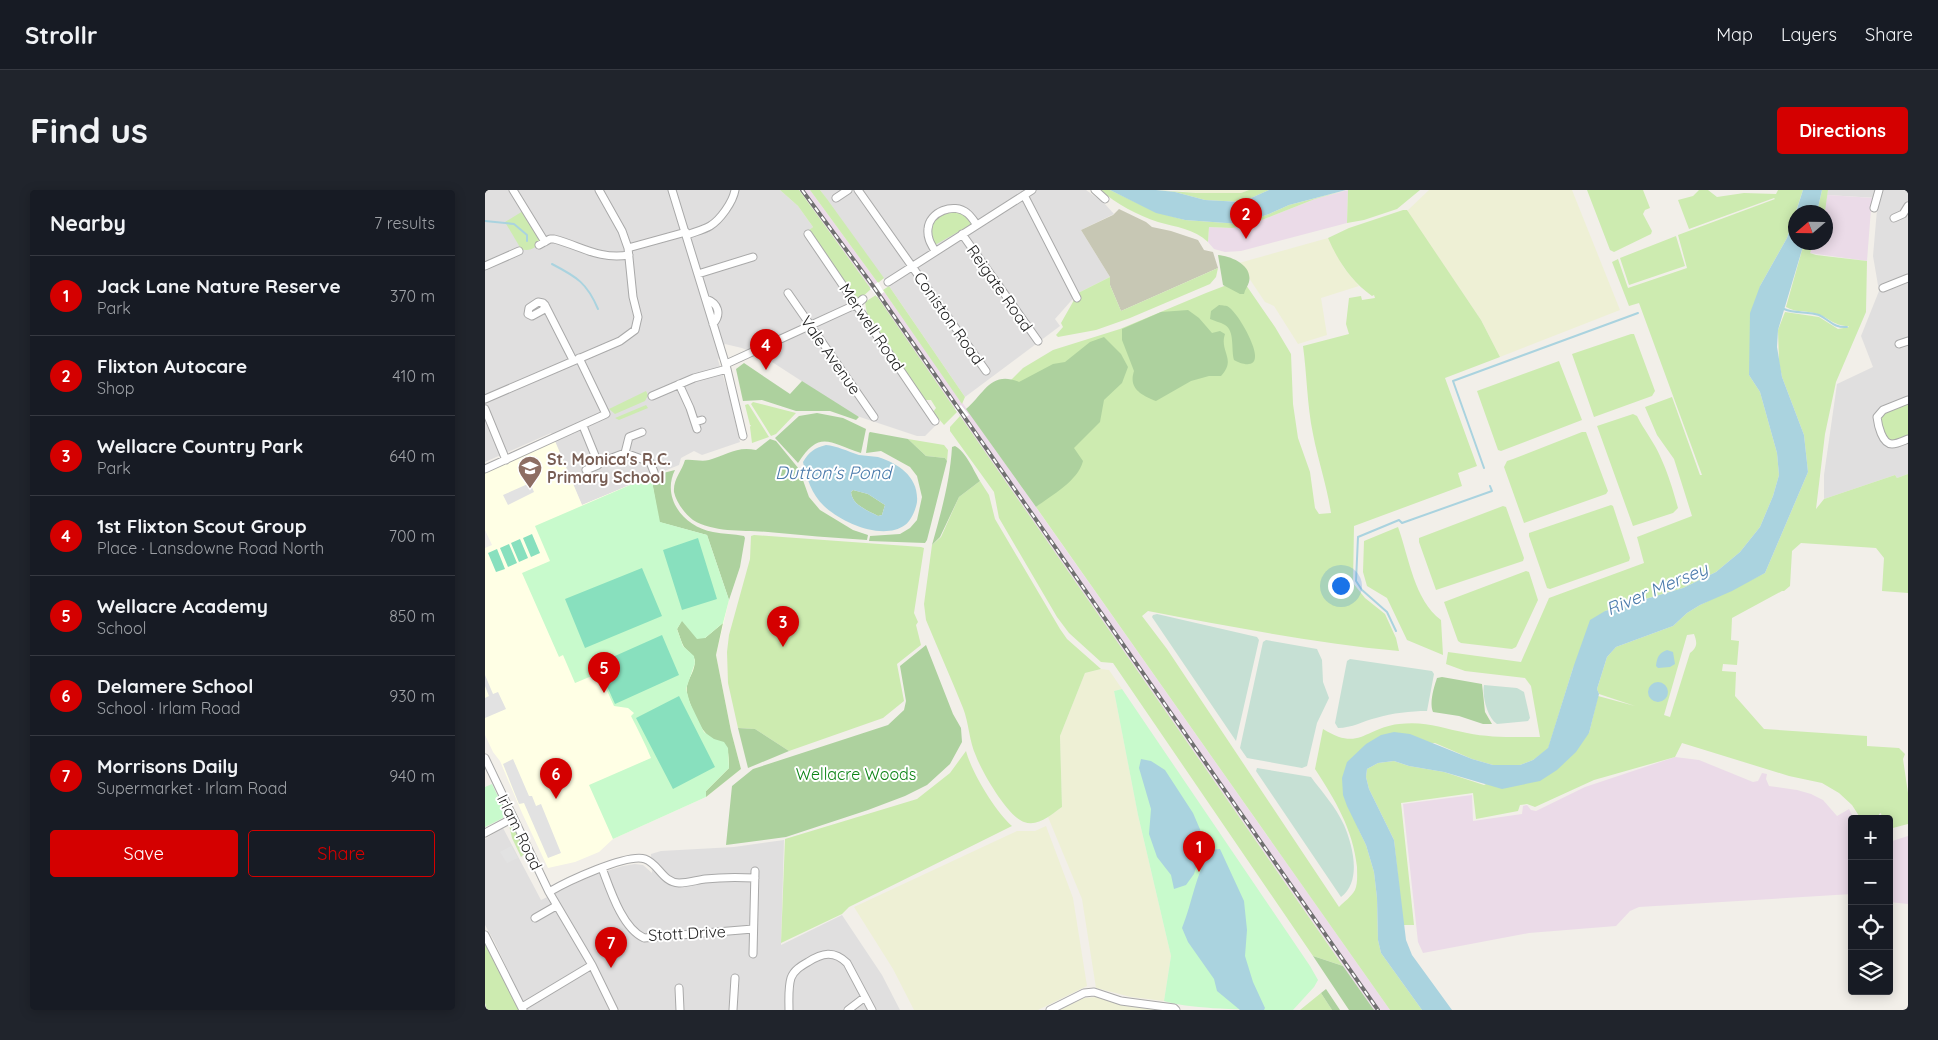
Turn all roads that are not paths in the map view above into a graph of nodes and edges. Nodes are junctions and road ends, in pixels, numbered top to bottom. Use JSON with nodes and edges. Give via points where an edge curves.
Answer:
{"nodes":[{"id":1,"x":513,"y":190,"type":"edge"},
{"id":2,"x":599,"y":190,"type":"edge"},
{"id":3,"x":672,"y":190,"type":"edge"},
{"id":4,"x":848,"y":190,"type":"edge"},
{"id":5,"x":858,"y":190,"type":"edge"},
{"id":6,"x":1032,"y":190,"type":"edge"},
{"id":7,"x":1095,"y":190,"type":"edge"},
{"id":8,"x":1879,"y":190,"type":"edge"},
{"id":9,"x":734,"y":193,"type":"edge"},
{"id":10,"x":1023,"y":195,"type":"junction"},
{"id":11,"x":836,"y":198,"type":"dead end"},
{"id":12,"x":1105,"y":198,"type":"dead end"},
{"id":13,"x":1908,"y":206,"type":"edge"},
{"id":14,"x":1874,"y":208,"type":"dead end"},
{"id":15,"x":1894,"y":218,"type":"dead end"},
{"id":16,"x":977,"y":225,"type":"junction"},
{"id":17,"x":687,"y":234,"type":"junction"},
{"id":18,"x":808,"y":234,"type":"dead end"},
{"id":19,"x":962,"y":234,"type":"junction"},
{"id":20,"x":519,"y":251,"type":"dead end"},
{"id":21,"x":628,"y":251,"type":"junction"},
{"id":22,"x":935,"y":251,"type":"junction"},
{"id":23,"x":753,"y":257,"type":"dead end"},
{"id":24,"x":485,"y":266,"type":"edge"},
{"id":25,"x":913,"y":266,"type":"junction"},
{"id":26,"x":699,"y":274,"type":"junction"},
{"id":27,"x":1908,"y":278,"type":"edge"},
{"id":28,"x":888,"y":282,"type":"dead end"},
{"id":29,"x":1883,"y":288,"type":"dead end"},
{"id":30,"x":788,"y":293,"type":"dead end"},
{"id":31,"x":1077,"y":298,"type":"dead end"},
{"id":32,"x":860,"y":301,"type":"junction"},
{"id":33,"x":545,"y":304,"type":"dead end"},
{"id":34,"x":810,"y":325,"type":"junction"},
{"id":35,"x":1037,"y":341,"type":"dead end"},
{"id":36,"x":1908,"y":341,"type":"edge"},
{"id":37,"x":1899,"y":344,"type":"dead end"},
{"id":38,"x":576,"y":359,"type":"junction"},
{"id":39,"x":727,"y":367,"type":"junction"},
{"id":40,"x":986,"y":371,"type":"dead end"},
{"id":41,"x":679,"y":384,"type":"junction"},
{"id":42,"x":652,"y":396,"type":"dead end"},
{"id":43,"x":485,"y":399,"type":"edge"},
{"id":44,"x":1908,"y":400,"type":"edge"},
{"id":45,"x":485,"y":409,"type":"edge"},
{"id":46,"x":874,"y":417,"type":"dead end"},
{"id":47,"x":935,"y":421,"type":"dead end"},
{"id":48,"x":698,"y":424,"type":"dead end"},
{"id":49,"x":583,"y":426,"type":"junction"},
{"id":50,"x":641,"y":432,"type":"dead end"},
{"id":51,"x":743,"y":436,"type":"dead end"},
{"id":52,"x":1908,"y":439,"type":"edge"},
{"id":53,"x":625,"y":452,"type":"junction"},
{"id":54,"x":506,"y":460,"type":"junction"},
{"id":55,"x":600,"y":461,"type":"junction"},
{"id":56,"x":485,"y":469,"type":"edge"},
{"id":57,"x":586,"y":470,"type":"dead end"},
{"id":58,"x":655,"y":472,"type":"dead end"},
{"id":59,"x":485,"y":758,"type":"edge"},
{"id":60,"x":513,"y":818,"type":"junction"},
{"id":61,"x":485,"y":833,"type":"edge"},
{"id":62,"x":602,"y":868,"type":"junction"},
{"id":63,"x":549,"y":892,"type":"junction"},
{"id":64,"x":556,"y":906,"type":"junction"},
{"id":65,"x":535,"y":918,"type":"dead end"},
{"id":66,"x":753,"y":929,"type":"junction"},
{"id":67,"x":485,"y":935,"type":"edge"},
{"id":68,"x":753,"y":954,"type":"dead end"},
{"id":69,"x":591,"y":965,"type":"junction"},
{"id":70,"x":735,"y":978,"type":"dead end"},
{"id":71,"x":679,"y":988,"type":"dead end"},
{"id":72,"x":865,"y":997,"type":"junction"},
{"id":73,"x":522,"y":1008,"type":"edge"},
{"id":74,"x":1175,"y":1009,"type":"edge"},
{"id":75,"x":614,"y":1010,"type":"edge"},
{"id":76,"x":680,"y":1010,"type":"edge"},
{"id":77,"x":733,"y":1010,"type":"edge"},
{"id":78,"x":789,"y":1010,"type":"edge"},
{"id":79,"x":848,"y":1010,"type":"edge"},
{"id":80,"x":872,"y":1010,"type":"edge"},
{"id":81,"x":1050,"y":1010,"type":"edge"}],
"edges":[{"from":1,"to":21,"type":"street","via":[[542,243],[554,239],[617,257]]},
{"from":2,"to":21,"type":"street"},
{"from":3,"to":17,"type":"street"},
{"from":4,"to":11,"type":"street"},
{"from":5,"to":25,"type":"street","name":"Coniston Road"},
{"from":6,"to":10,"type":"street"},
{"from":7,"to":12,"type":"street"},
{"from":8,"to":14,"type":"street"},
{"from":9,"to":17,"type":"street","via":[[715,223]]},
{"from":10,"to":16,"type":"street"},
{"from":10,"to":31,"type":"street"},
{"from":13,"to":15,"type":"street","via":[[1905,217]]},
{"from":16,"to":19,"type":"street"},
{"from":16,"to":22,"type":"street","via":[[962,210],[951,208],[941,211],[932,218],[928,229]]},
{"from":17,"to":21,"type":"street"},
{"from":17,"to":26,"type":"street"},
{"from":18,"to":32,"type":"street","name":"Merwell Road"},
{"from":19,"to":22,"type":"street"},
{"from":19,"to":35,"type":"street","name":"Reigate Road"},
{"from":20,"to":24,"type":"street"},
{"from":21,"to":38,"type":"street","via":[[638,323],[635,330],[612,345]]},
{"from":22,"to":25,"type":"street"},
{"from":23,"to":26,"type":"street"},
{"from":25,"to":28,"type":"street"},
{"from":25,"to":40,"type":"street","name":"Coniston Road"},
{"from":26,"to":39,"type":"street","via":[[706,299],[717,308],[718,317],[713,324]]},
{"from":27,"to":29,"type":"street"},
{"from":30,"to":34,"type":"street","name":"Vale Avenue"},
{"from":32,"to":34,"type":"street"},
{"from":32,"to":47,"type":"street","name":"Merwell Road"},
{"from":33,"to":38,"type":"street"},
{"from":34,"to":39,"type":"street"},
{"from":34,"to":46,"type":"street","name":"Vale Avenue"},
{"from":36,"to":37,"type":"street"},
{"from":38,"to":43,"type":"street"},
{"from":38,"to":49,"type":"street","via":[[606,414]]},
{"from":39,"to":41,"type":"street"},
{"from":39,"to":51,"type":"street"},
{"from":41,"to":42,"type":"street"},
{"from":41,"to":48,"type":"street"},
{"from":44,"to":52,"type":"street","via":[[1883,410],[1877,417],[1889,443]]},
{"from":45,"to":54,"type":"street"},
{"from":49,"to":54,"type":"street"},
{"from":49,"to":55,"type":"street"},
{"from":50,"to":53,"type":"street","via":[[629,437]]},
{"from":53,"to":55,"type":"street"},
{"from":53,"to":58,"type":"street","via":[[650,462]]},
{"from":54,"to":56,"type":"street"},
{"from":55,"to":57,"type":"street"},
{"from":59,"to":60,"type":"street","name":"Irlam Road"},
{"from":60,"to":61,"type":"street"},
{"from":60,"to":63,"type":"street","name":"Irlam Road"},
{"from":62,"to":63,"type":"street"},
{"from":62,"to":66,"type":"street","name":"Stott Drive","via":[[619,910],[635,932],[644,938]]},
{"from":62,"to":66,"type":"street","via":[[643,859],[679,883],[755,875]]},
{"from":63,"to":64,"type":"street","name":"Irlam Road"},
{"from":64,"to":65,"type":"street"},
{"from":64,"to":69,"type":"street","name":"Irlam Road"},
{"from":66,"to":68,"type":"street"},
{"from":67,"to":73,"type":"street"},
{"from":69,"to":73,"type":"street"},
{"from":69,"to":75,"type":"street","name":"Irlam Road"},
{"from":70,"to":77,"type":"street"},
{"from":71,"to":76,"type":"street"},
{"from":72,"to":78,"type":"street","via":[[847,963],[835,955],[823,954],[794,972],[789,986]]},
{"from":72,"to":79,"type":"street"},
{"from":72,"to":80,"type":"street"},
{"from":74,"to":81,"type":"street","via":[[1121,1001],[1094,992],[1084,993]]}]}
